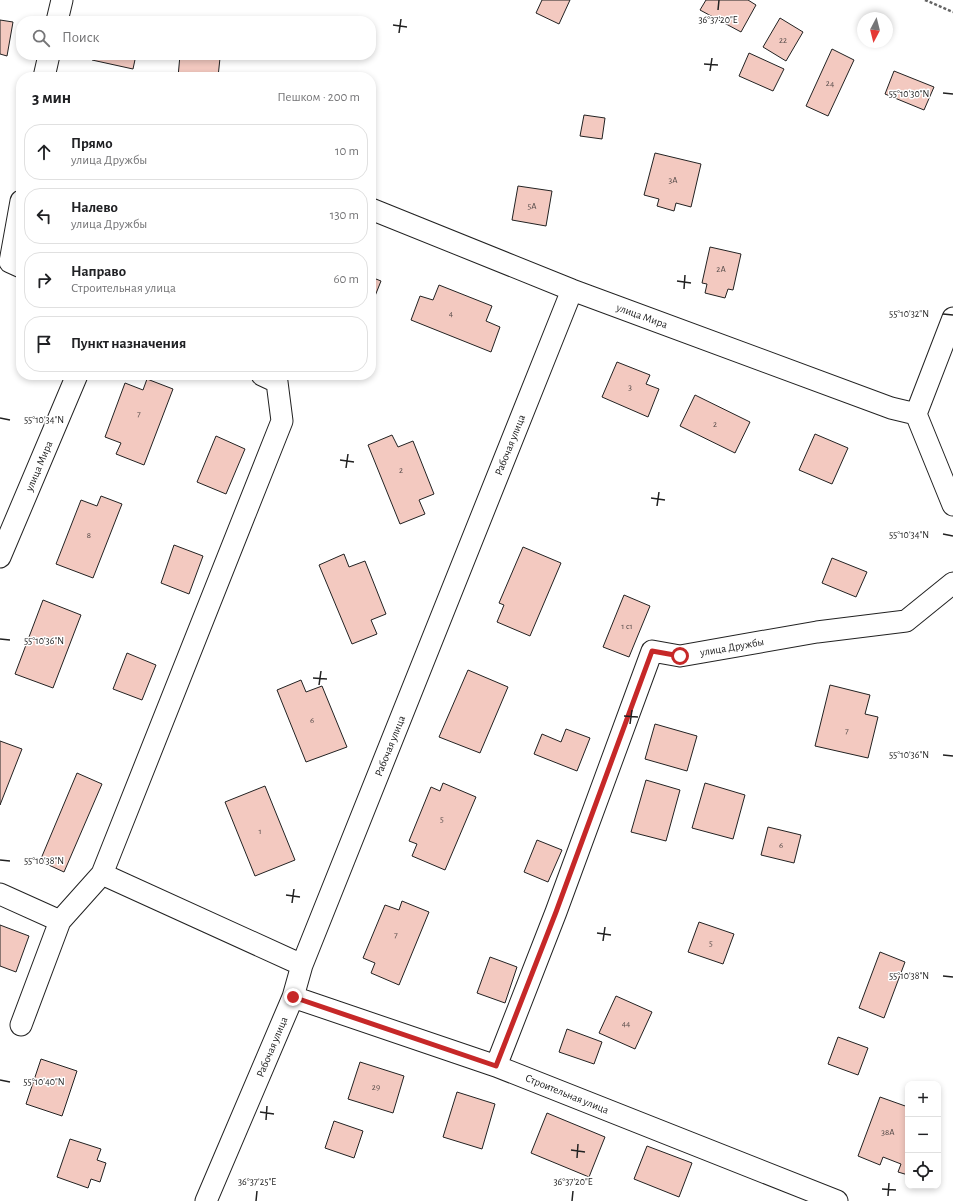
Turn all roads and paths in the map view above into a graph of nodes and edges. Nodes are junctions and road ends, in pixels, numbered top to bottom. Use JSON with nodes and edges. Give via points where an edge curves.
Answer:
{"nodes":[{"id":1,"x":62,"y":0,"type":"edge"},
{"id":2,"x":925,"y":0,"type":"edge"},
{"id":3,"x":953,"y":12,"type":"edge"},
{"id":4,"x":58,"y":16,"type":"edge"},
{"id":5,"x":49,"y":60,"type":"edge"},
{"id":6,"x":45,"y":72,"type":"edge"},
{"id":7,"x":376,"y":211,"type":"edge"},
{"id":8,"x":16,"y":229,"type":"edge"},
{"id":9,"x":16,"y":265,"type":"edge"},
{"id":10,"x":572,"y":290,"type":"junction"},
{"id":11,"x":953,"y":318,"type":"edge"},
{"id":12,"x":75,"y":380,"type":"edge"},
{"id":13,"x":273,"y":380,"type":"edge"},
{"id":14,"x":916,"y":414,"type":"junction"},
{"id":15,"x":953,"y":505,"type":"edge"},
{"id":16,"x":0,"y":557,"type":"edge"},
{"id":17,"x":953,"y":583,"type":"edge"},
{"id":18,"x":102,"y":874,"type":"junction"},
{"id":19,"x":0,"y":894,"type":"edge"},
{"id":20,"x":60,"y":921,"type":"junction"},
{"id":21,"x":302,"y":965,"type":"junction"},
{"id":22,"x":293,"y":997,"type":"junction"},
{"id":23,"x":21,"y":1025,"type":"dead end"},
{"id":24,"x":496,"y":1066,"type":"junction"},
{"id":25,"x":206,"y":1201,"type":"edge"},
{"id":26,"x":837,"y":1201,"type":"edge"}],
"edges":[{"from":1,"to":4,"type":"street"},
{"from":2,"to":3,"type":"path"},
{"from":5,"to":6,"type":"street"},
{"from":7,"to":10,"type":"street","name":"улица Мира"},
{"from":8,"to":9,"type":"street","via":[[10,262]]},
{"from":10,"to":14,"type":"street","name":"улица Мира","via":[[892,408]]},
{"from":10,"to":21,"type":"street","name":"Рабочая улица"},
{"from":11,"to":14,"type":"street"},
{"from":12,"to":16,"type":"street","name":"улица Мира"},
{"from":13,"to":18,"type":"street","via":[[277,382],[282,421]]},
{"from":14,"to":15,"type":"street"},
{"from":17,"to":24,"type":"street","name":"улица Дружбы","via":[[906,621],[817,632],[680,656],[652,651]]},
{"from":18,"to":20,"type":"street"},
{"from":18,"to":21,"type":"street"},
{"from":19,"to":20,"type":"street"},
{"from":20,"to":23,"type":"street"},
{"from":21,"to":22,"type":"street","name":"Рабочая улица"},
{"from":22,"to":24,"type":"street","name":"Строительная улица"},
{"from":22,"to":25,"type":"street","name":"Рабочая улица"},
{"from":24,"to":26,"type":"street","name":"Строительная улица"}]}
